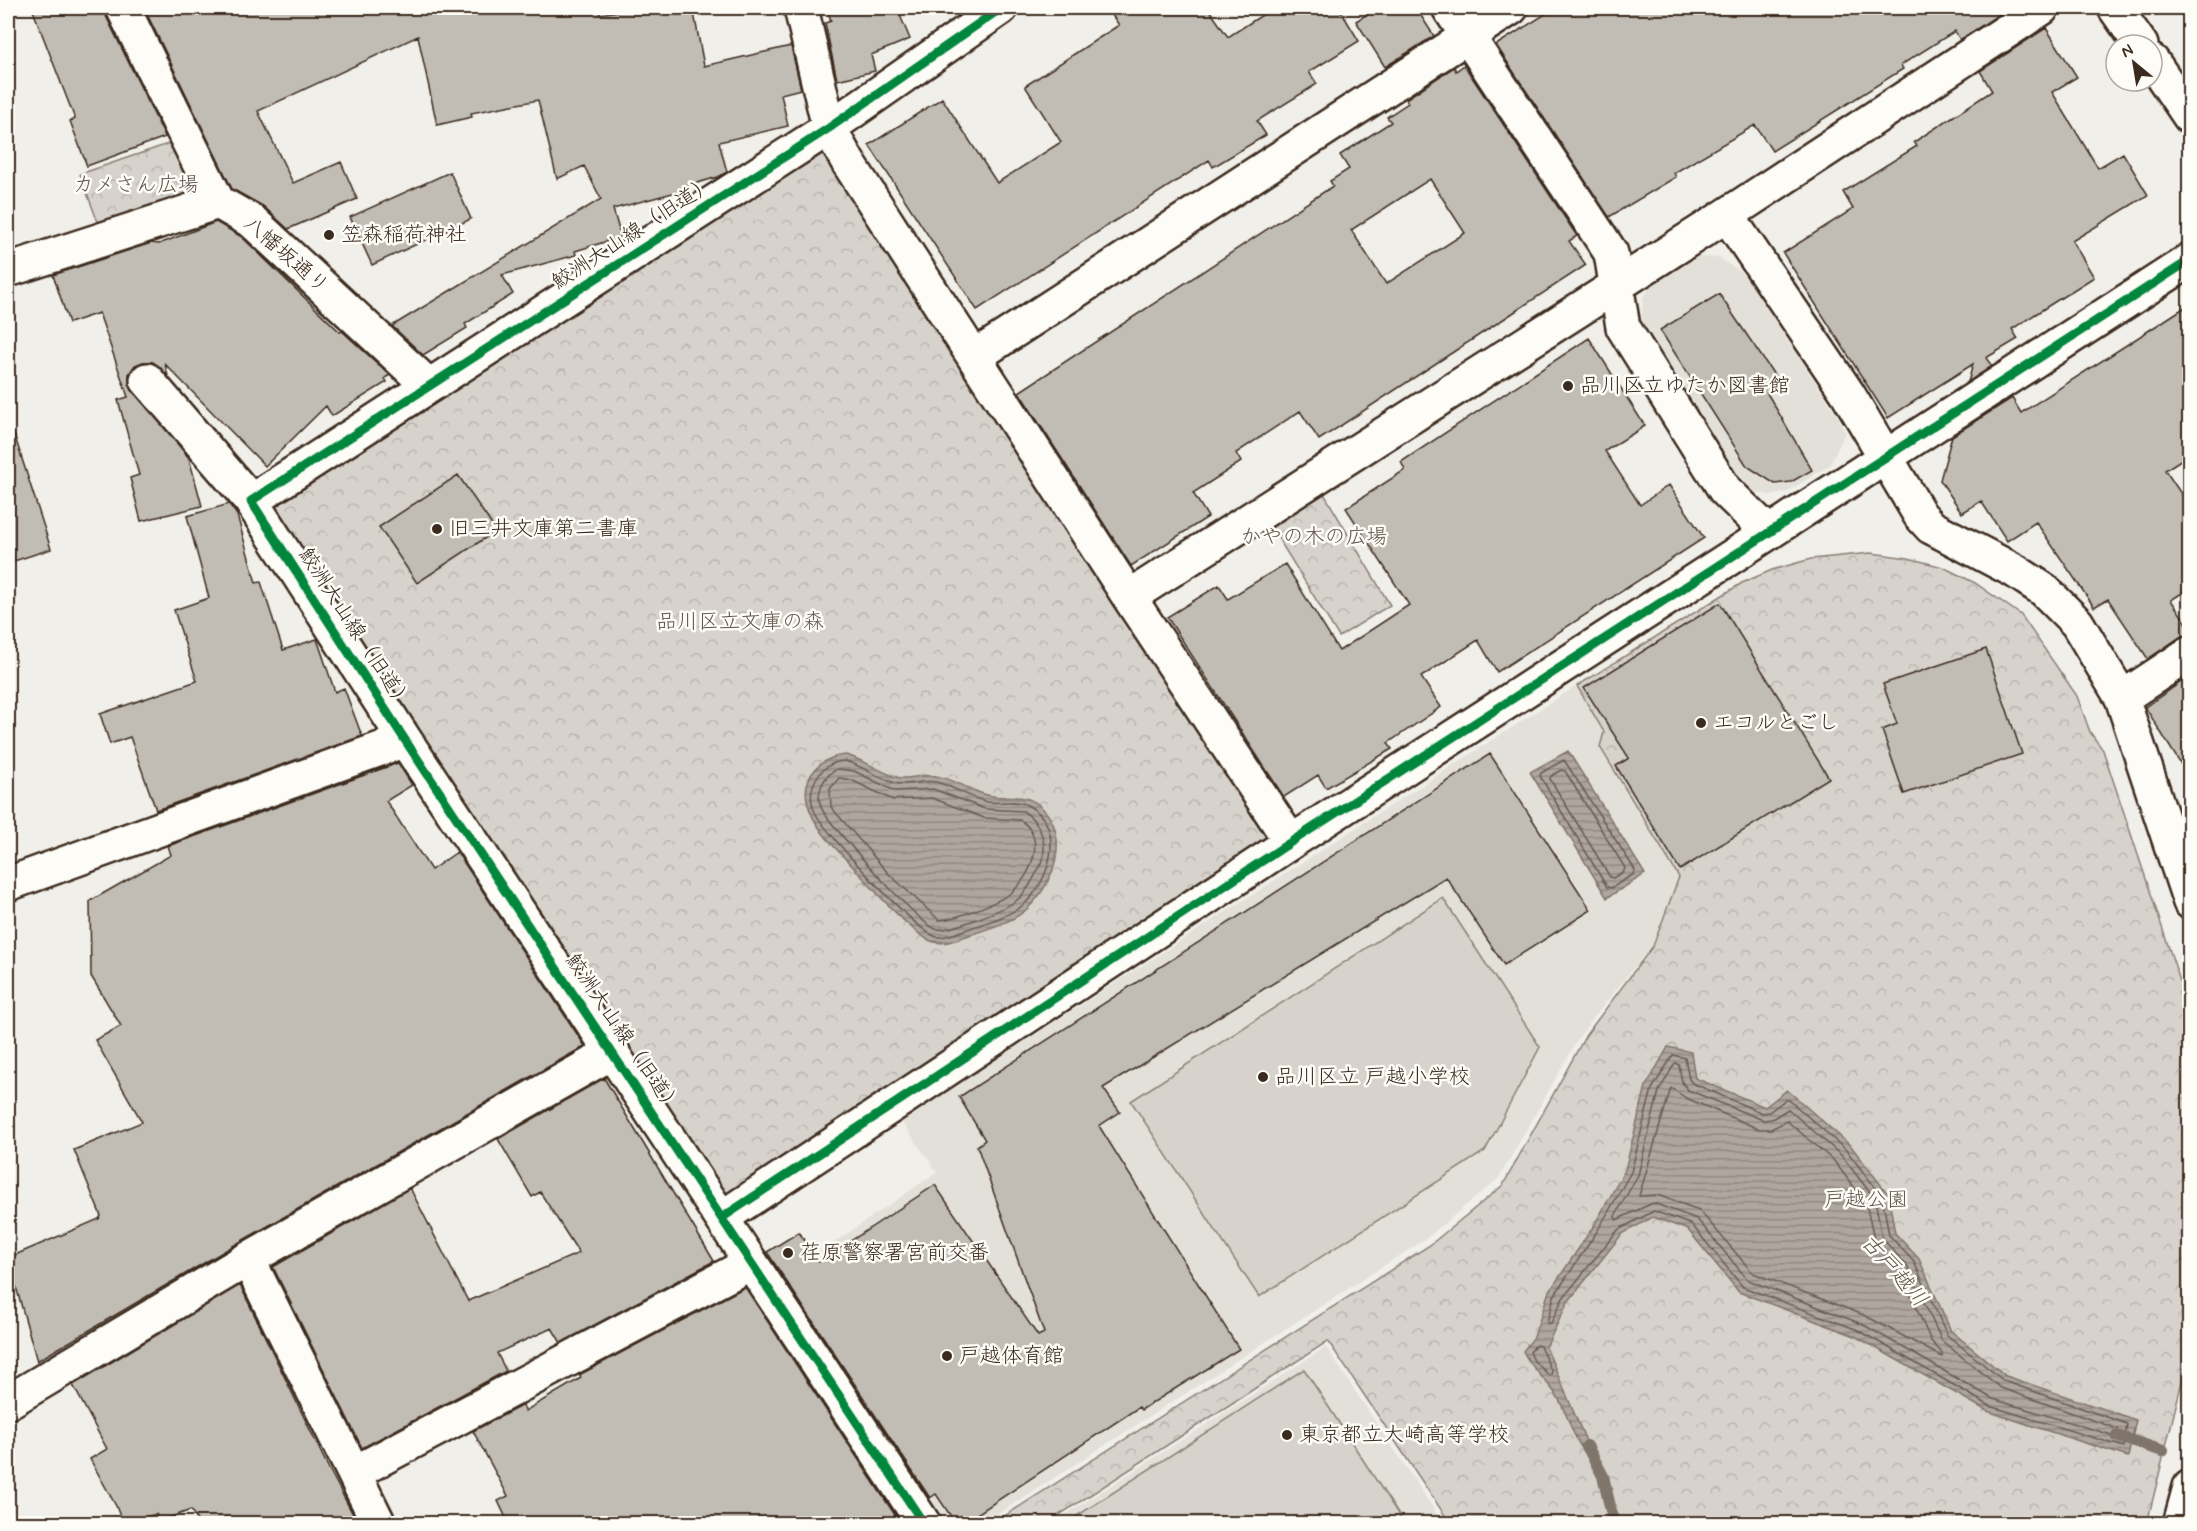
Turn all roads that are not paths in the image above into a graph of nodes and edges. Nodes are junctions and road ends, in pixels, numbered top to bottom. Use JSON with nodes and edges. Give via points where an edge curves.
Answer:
{"nodes":[{"id":1,"x":123,"y":8,"type":"edge"},
{"id":2,"x":801,"y":8,"type":"edge"},
{"id":3,"x":1001,"y":8,"type":"edge"},
{"id":4,"x":1449,"y":8,"type":"edge"},
{"id":5,"x":1511,"y":8,"type":"edge"},
{"id":6,"x":2042,"y":8,"type":"edge"},
{"id":7,"x":2115,"y":8,"type":"edge"},
{"id":8,"x":2133,"y":33,"type":"edge"},
{"id":9,"x":1467,"y":36,"type":"junction"},
{"id":10,"x":2164,"y":79,"type":"edge"},
{"id":11,"x":2190,"y":117,"type":"edge"},
{"id":12,"x":829,"y":128,"type":"junction"},
{"id":13,"x":218,"y":202,"type":"junction"},
{"id":14,"x":1727,"y":215,"type":"junction"},
{"id":15,"x":2190,"y":260,"type":"edge"},
{"id":16,"x":8,"y":270,"type":"edge"},
{"id":17,"x":1616,"y":285,"type":"junction"},
{"id":18,"x":974,"y":357,"type":"junction"},
{"id":19,"x":147,"y":380,"type":"dead end"},
{"id":20,"x":429,"y":386,"type":"junction"},
{"id":21,"x":1886,"y":455,"type":"junction"},
{"id":22,"x":251,"y":501,"type":"junction"},
{"id":23,"x":1768,"y":532,"type":"junction"},
{"id":24,"x":1129,"y":597,"type":"junction"},
{"id":25,"x":2190,"y":653,"type":"edge"},
{"id":26,"x":2122,"y":698,"type":"junction"},
{"id":27,"x":405,"y":740,"type":"junction"},
{"id":28,"x":1291,"y":842,"type":"junction"},
{"id":29,"x":8,"y":878,"type":"edge"},
{"id":30,"x":2190,"y":902,"type":"edge"},
{"id":31,"x":613,"y":1052,"type":"junction"},
{"id":32,"x":723,"y":1217,"type":"junction"},
{"id":33,"x":249,"y":1258,"type":"junction"},
{"id":34,"x":751,"y":1263,"type":"junction"},
{"id":35,"x":8,"y":1402,"type":"edge"},
{"id":36,"x":354,"y":1473,"type":"junction"},
{"id":37,"x":2190,"y":1487,"type":"edge"},
{"id":38,"x":379,"y":1524,"type":"edge"},
{"id":39,"x":924,"y":1524,"type":"edge"},
{"id":40,"x":2180,"y":1524,"type":"edge"}],
"edges":[{"from":1,"to":13,"type":"street"},
{"from":2,"to":12,"type":"street"},
{"from":3,"to":12,"type":"street","name":"鮫洲大山線（旧道）"},
{"from":4,"to":9,"type":"street"},
{"from":5,"to":9,"type":"street"},
{"from":6,"to":14,"type":"street"},
{"from":7,"to":8,"type":"street"},
{"from":9,"to":17,"type":"street","via":[[1611,253]]},
{"from":9,"to":18,"type":"street"},
{"from":10,"to":11,"type":"street"},
{"from":12,"to":18,"type":"street"},
{"from":12,"to":20,"type":"street","name":"鮫洲大山線（旧道）"},
{"from":13,"to":16,"type":"street"},
{"from":13,"to":20,"type":"street","name":"八幡坂通り","via":[[253,222]]},
{"from":14,"to":17,"type":"street"},
{"from":14,"to":21,"type":"street"},
{"from":15,"to":21,"type":"street"},
{"from":17,"to":23,"type":"street","via":[[1623,327],[1725,490]]},
{"from":17,"to":24,"type":"street"},
{"from":18,"to":24,"type":"street"},
{"from":19,"to":22,"type":"street"},
{"from":20,"to":22,"type":"street","name":"鮫洲大山線（旧道）"},
{"from":21,"to":23,"type":"street"},
{"from":21,"to":26,"type":"street","via":[[1931,527],[2044,590],[2077,623]]},
{"from":22,"to":27,"type":"street","name":"鮫洲大山線（旧道）"},
{"from":23,"to":28,"type":"street"},
{"from":24,"to":28,"type":"street"},
{"from":25,"to":26,"type":"street"},
{"from":26,"to":30,"type":"street"},
{"from":27,"to":29,"type":"street"},
{"from":27,"to":31,"type":"street","name":"鮫洲大山線（旧道）"},
{"from":28,"to":32,"type":"street"},
{"from":31,"to":32,"type":"street","name":"鮫洲大山線（旧道）"},
{"from":31,"to":33,"type":"street"},
{"from":32,"to":34,"type":"street","name":"鮫洲大山線（旧道）"},
{"from":33,"to":35,"type":"street"},
{"from":33,"to":36,"type":"street"},
{"from":34,"to":36,"type":"street"},
{"from":34,"to":39,"type":"street","name":"鮫洲大山線（旧道）"},
{"from":36,"to":38,"type":"street"},
{"from":37,"to":40,"type":"street"}]}
